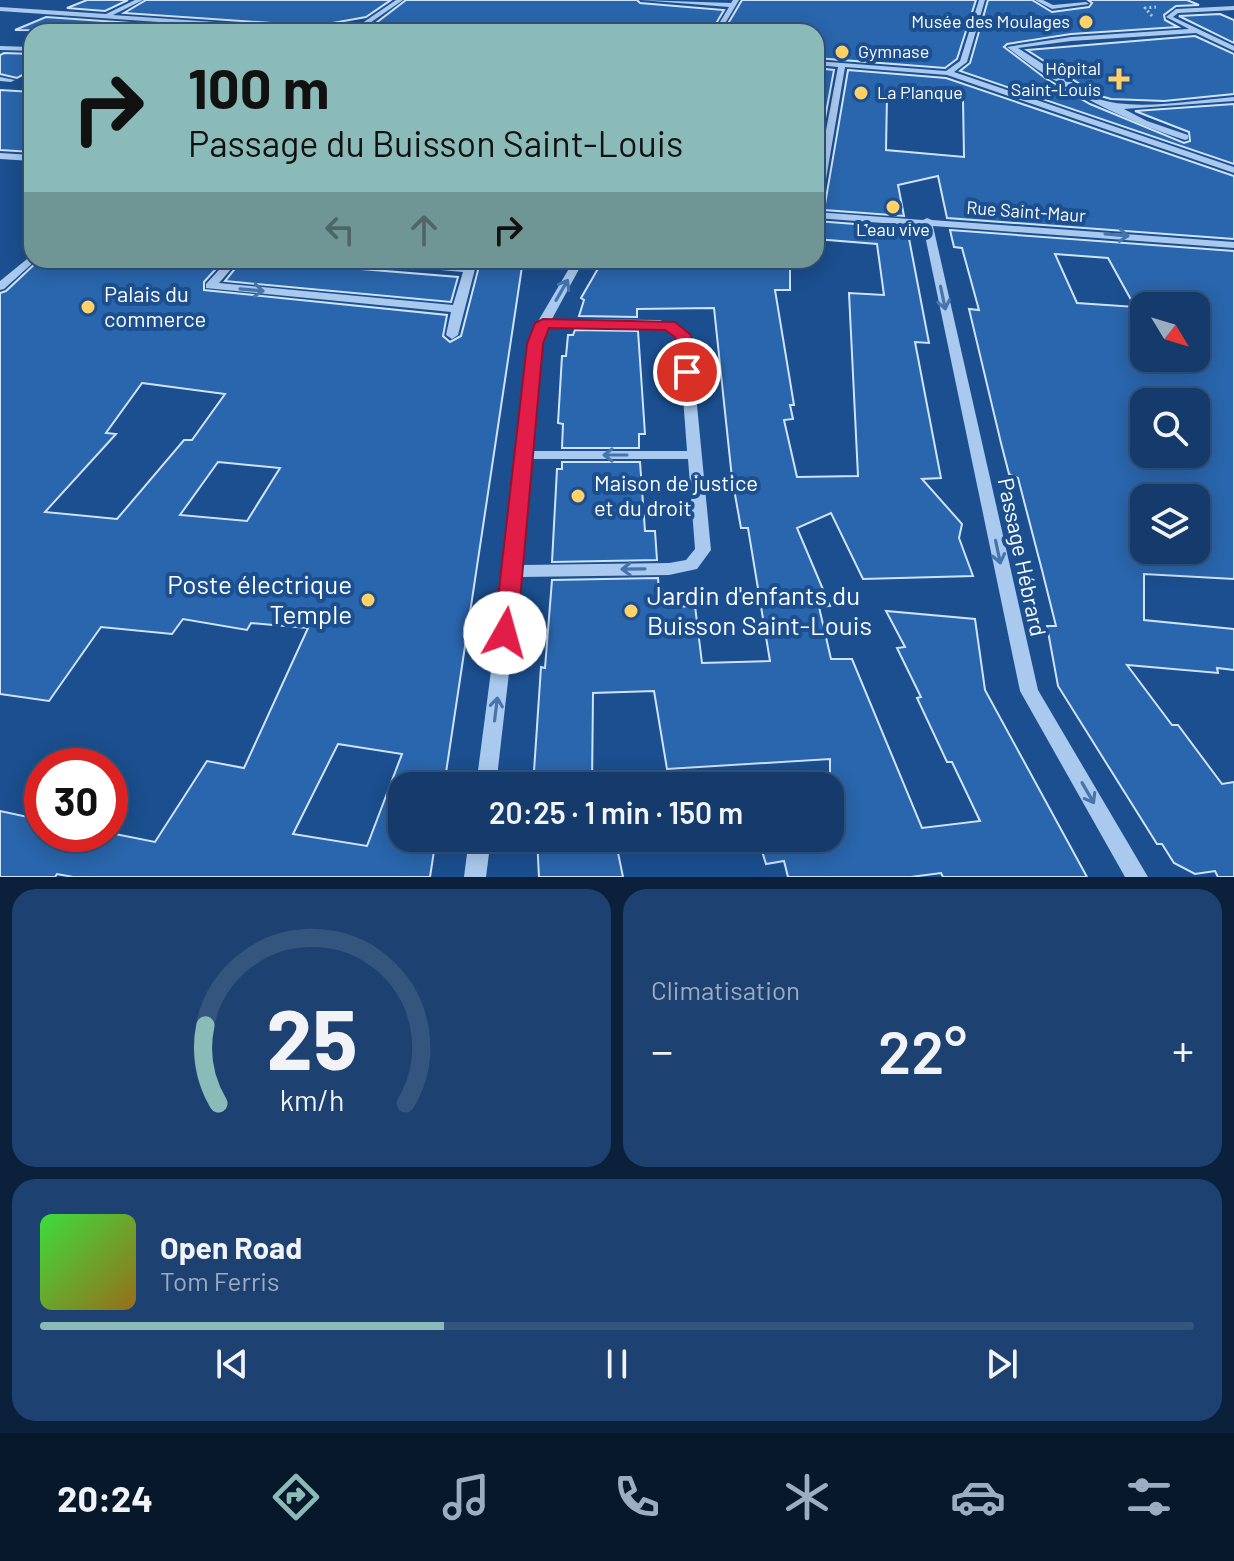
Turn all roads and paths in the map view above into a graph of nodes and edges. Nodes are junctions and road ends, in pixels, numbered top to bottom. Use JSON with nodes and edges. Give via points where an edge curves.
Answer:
{"nodes":[{"id":1,"x":140,"y":0,"type":"edge"},
{"id":2,"x":400,"y":0,"type":"edge"},
{"id":3,"x":643,"y":0,"type":"edge"},
{"id":4,"x":982,"y":0,"type":"edge"},
{"id":5,"x":1038,"y":0,"type":"edge"},
{"id":6,"x":735,"y":3,"type":"edge"},
{"id":7,"x":1086,"y":4,"type":"dead end"},
{"id":8,"x":1234,"y":8,"type":"edge"},
{"id":9,"x":3,"y":11,"type":"edge"},
{"id":10,"x":105,"y":16,"type":"junction"},
{"id":11,"x":174,"y":21,"type":"junction"},
{"id":12,"x":168,"y":24,"type":"edge"},
{"id":13,"x":218,"y":24,"type":"edge"},
{"id":14,"x":364,"y":24,"type":"edge"},
{"id":15,"x":722,"y":24,"type":"edge"},
{"id":16,"x":1197,"y":31,"type":"junction"},
{"id":17,"x":0,"y":48,"type":"edge"},
{"id":18,"x":24,"y":49,"type":"edge"},
{"id":19,"x":1234,"y":49,"type":"edge"},
{"id":20,"x":824,"y":64,"type":"edge"},
{"id":21,"x":842,"y":65,"type":"junction"},
{"id":22,"x":948,"y":73,"type":"junction"},
{"id":23,"x":0,"y":79,"type":"edge"},
{"id":24,"x":11,"y":80,"type":"dead end"},
{"id":25,"x":1234,"y":99,"type":"edge"},
{"id":26,"x":1114,"y":107,"type":"junction"},
{"id":27,"x":1185,"y":137,"type":"dead end"},
{"id":28,"x":0,"y":156,"type":"edge"},
{"id":29,"x":24,"y":158,"type":"edge"},
{"id":30,"x":824,"y":167,"type":"edge"},
{"id":31,"x":1234,"y":170,"type":"edge"},
{"id":32,"x":824,"y":213,"type":"edge"},
{"id":33,"x":927,"y":221,"type":"junction"},
{"id":34,"x":1234,"y":245,"type":"edge"},
{"id":35,"x":24,"y":265,"type":"edge"},
{"id":36,"x":227,"y":268,"type":"edge"},
{"id":37,"x":457,"y":268,"type":"edge"},
{"id":38,"x":574,"y":268,"type":"edge"},
{"id":39,"x":0,"y":287,"type":"edge"},
{"id":40,"x":458,"y":309,"type":"junction"},
{"id":41,"x":543,"y":323,"type":"junction"},
{"id":42,"x":452,"y":335,"type":"dead end"},
{"id":43,"x":522,"y":455,"type":"junction"},
{"id":44,"x":693,"y":455,"type":"junction"},
{"id":45,"x":512,"y":571,"type":"junction"},
{"id":46,"x":488,"y":772,"type":"edge"},
{"id":47,"x":478,"y":852,"type":"edge"},
{"id":48,"x":475,"y":877,"type":"edge"},
{"id":49,"x":1137,"y":877,"type":"edge"}],
"edges":[{"from":1,"to":10,"type":"street"},
{"from":2,"to":14,"type":"street"},
{"from":3,"to":6,"type":"street"},
{"from":4,"to":22,"type":"street","via":[[963,62]]},
{"from":5,"to":7,"type":"street","via":[[1052,7]]},
{"from":6,"to":15,"type":"street"},
{"from":8,"to":16,"type":"street","via":[[1176,11],[1169,17]]},
{"from":9,"to":10,"type":"street"},
{"from":10,"to":11,"type":"street"},
{"from":11,"to":12,"type":"street"},
{"from":11,"to":13,"type":"street"},
{"from":16,"to":19,"type":"street"},
{"from":16,"to":26,"type":"street","via":[[1011,47],[1093,100]]},
{"from":17,"to":18,"type":"street"},
{"from":20,"to":21,"type":"street"},
{"from":21,"to":22,"type":"street"},
{"from":21,"to":30,"type":"street"},
{"from":22,"to":31,"type":"street"},
{"from":23,"to":24,"type":"street"},
{"from":25,"to":26,"type":"street"},
{"from":26,"to":27,"type":"street"},
{"from":28,"to":29,"type":"street"},
{"from":32,"to":33,"type":"street","name":"Rue Saint-Maur"},
{"from":33,"to":34,"type":"street","name":"Rue Saint-Maur","one_way":true},
{"from":33,"to":49,"type":"street","name":"Passage Hébrard","one_way":true,"via":[[1029,691]]},
{"from":35,"to":39,"type":"street"},
{"from":36,"to":40,"type":"street","one_way":true,"via":[[210,286]]},
{"from":37,"to":40,"type":"street","via":[[469,269]]},
{"from":41,"to":38,"type":"street","one_way":true},
{"from":40,"to":42,"type":"street"},
{"from":41,"to":43,"type":"street","via":[[535,344]]},
{"from":41,"to":44,"type":"street","via":[[660,324],[681,332]]},
{"from":44,"to":43,"type":"street","one_way":true},
{"from":43,"to":45,"type":"street"},
{"from":44,"to":45,"type":"street","one_way":true,"via":[[703,550],[691,565]]},
{"from":46,"to":45,"type":"street","one_way":true},
{"from":47,"to":48,"type":"street"}]}
